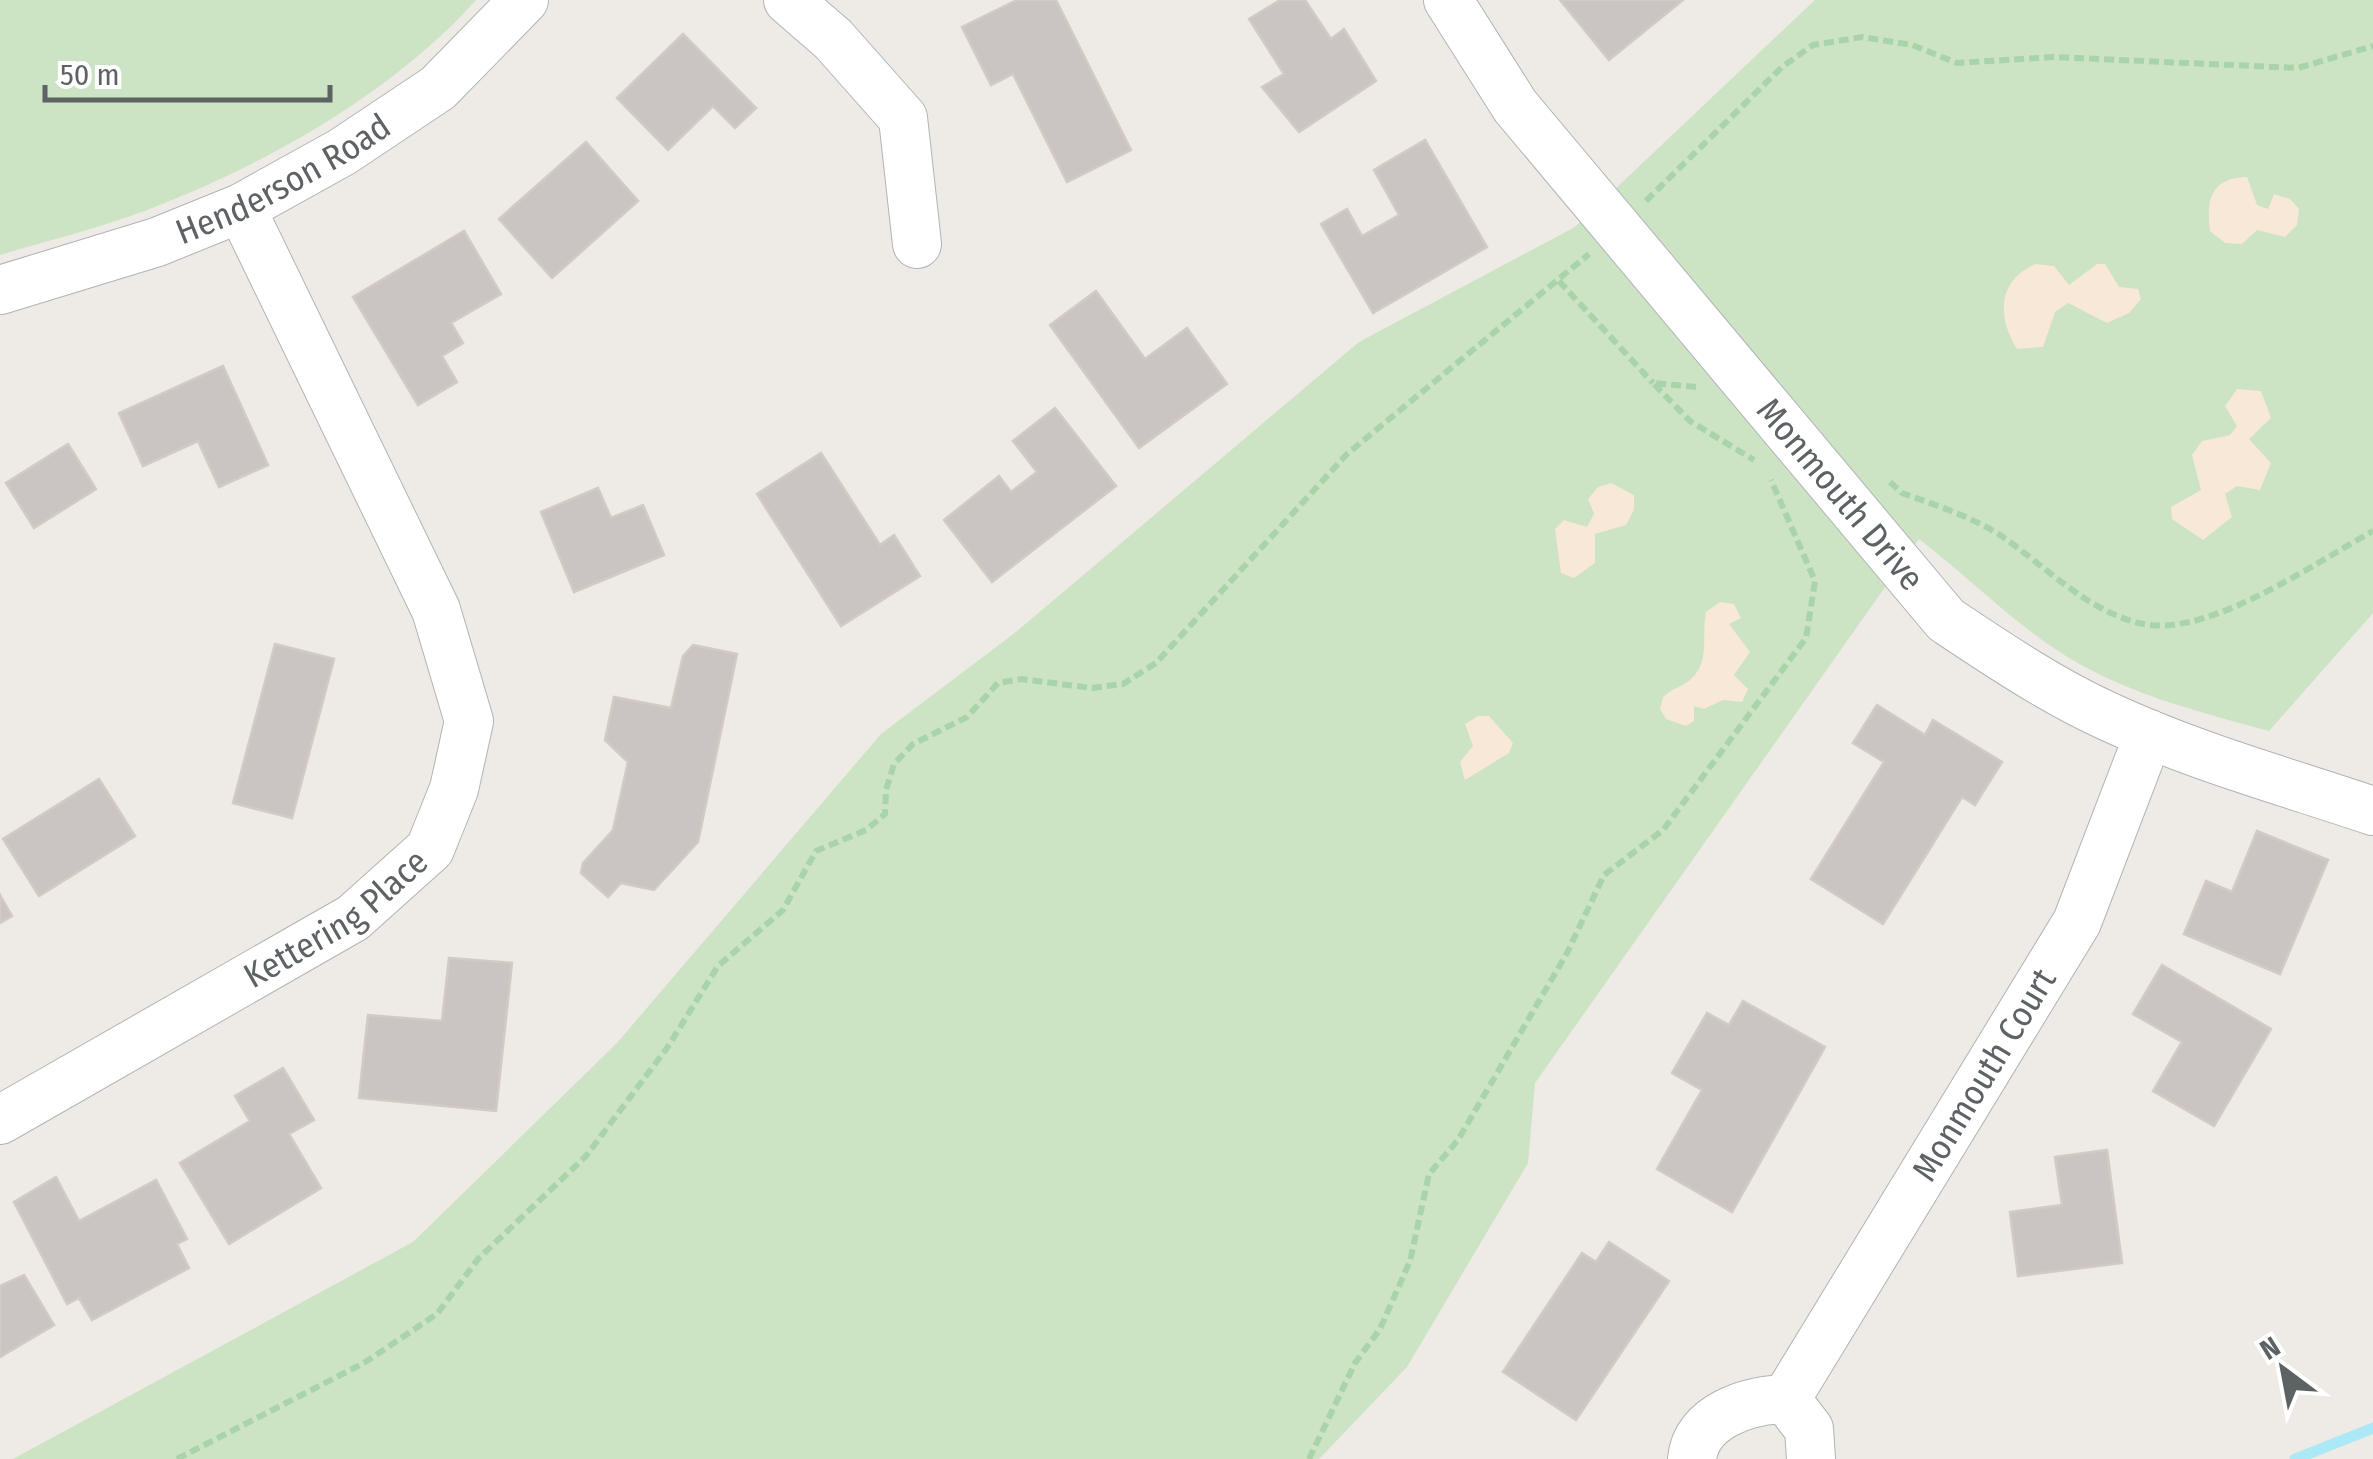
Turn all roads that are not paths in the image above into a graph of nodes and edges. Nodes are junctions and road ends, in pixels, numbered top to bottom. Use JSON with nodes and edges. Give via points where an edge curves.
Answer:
{"nodes":[{"id":1,"x":524,"y":0,"type":"edge"},
{"id":2,"x":788,"y":0,"type":"edge"},
{"id":3,"x":1448,"y":0,"type":"edge"},
{"id":4,"x":241,"y":208,"type":"junction"},
{"id":5,"x":917,"y":244,"type":"dead end"},
{"id":6,"x":0,"y":290,"type":"edge"},
{"id":7,"x":2149,"y":734,"type":"junction"},
{"id":8,"x":2373,"y":811,"type":"edge"},
{"id":9,"x":0,"y":1120,"type":"edge"},
{"id":10,"x":1786,"y":1399,"type":"junction"},
{"id":11,"x":1692,"y":1459,"type":"edge"},
{"id":12,"x":1811,"y":1459,"type":"edge"}],
"edges":[{"from":1,"to":4,"type":"street","name":"Henderson Road","via":[[438,88]]},
{"from":2,"to":5,"type":"street","via":[[833,39],[903,118]]},
{"from":3,"to":7,"type":"street","name":"Monmouth Drive","via":[[1515,106],[1946,620],[2024,672]]},
{"from":4,"to":6,"type":"street","name":"Henderson Road","via":[[157,242]]},
{"from":4,"to":9,"type":"street","name":"Kettering Place","via":[[436,610],[468,721],[454,789],[430,849],[353,918]]},
{"from":7,"to":8,"type":"street","name":"Monmouth Drive"},
{"from":7,"to":10,"type":"street","name":"Monmouth Court","via":[[2077,922]]},
{"from":10,"to":11,"type":"street","via":[[1735,1408],[1702,1430]]},
{"from":10,"to":12,"type":"street","via":[[1808,1429]]}]}
